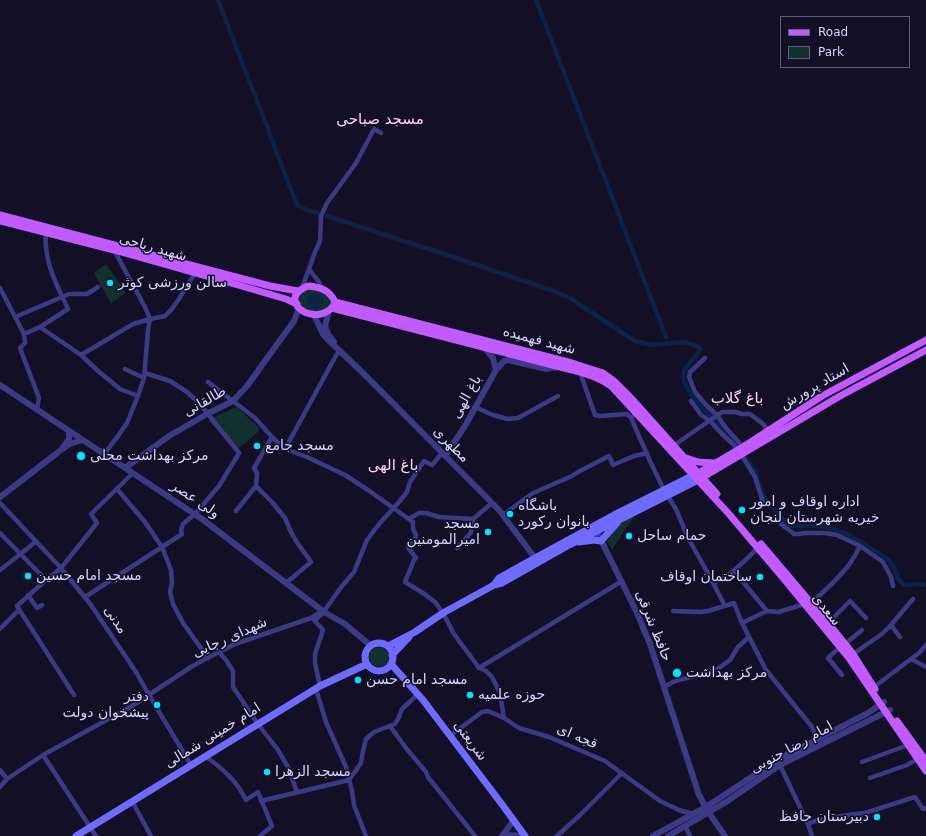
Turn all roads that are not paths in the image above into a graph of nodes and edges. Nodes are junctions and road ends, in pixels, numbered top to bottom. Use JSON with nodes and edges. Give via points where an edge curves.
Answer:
{"nodes":[{"id":1,"x":381,"y":133,"type":"dead end"},
{"id":2,"x":0,"y":215,"type":"edge"},
{"id":3,"x":0,"y":221,"type":"edge"},
{"id":4,"x":46,"y":233,"type":"junction"},
{"id":5,"x":114,"y":250,"type":"junction"},
{"id":6,"x":309,"y":269,"type":"junction"},
{"id":7,"x":195,"y":273,"type":"junction"},
{"id":8,"x":0,"y":288,"type":"edge"},
{"id":9,"x":98,"y":288,"type":"dead end"},
{"id":10,"x":321,"y":288,"type":"junction"},
{"id":11,"x":300,"y":290,"type":"junction"},
{"id":12,"x":62,"y":297,"type":"junction"},
{"id":13,"x":298,"y":306,"type":"junction"},
{"id":14,"x":332,"y":307,"type":"junction"},
{"id":15,"x":306,"y":313,"type":"junction"},
{"id":16,"x":314,"y":315,"type":"junction"},
{"id":17,"x":15,"y":317,"type":"junction"},
{"id":18,"x":150,"y":319,"type":"junction"},
{"id":19,"x":294,"y":320,"type":"junction"},
{"id":20,"x":40,"y":326,"type":"junction"},
{"id":21,"x":24,"y":334,"type":"junction"},
{"id":22,"x":926,"y":340,"type":"edge"},
{"id":23,"x":484,"y":347,"type":"junction"},
{"id":24,"x":339,"y":350,"type":"junction"},
{"id":25,"x":926,"y":350,"type":"edge"},
{"id":26,"x":81,"y":355,"type":"junction"},
{"id":27,"x":705,"y":358,"type":"dead end"},
{"id":28,"x":560,"y":367,"type":"junction"},
{"id":29,"x":125,"y":369,"type":"dead end"},
{"id":30,"x":496,"y":370,"type":"junction"},
{"id":31,"x":580,"y":372,"type":"junction"},
{"id":32,"x":145,"y":375,"type":"junction"},
{"id":33,"x":208,"y":382,"type":"dead end"},
{"id":34,"x":0,"y":385,"type":"edge"},
{"id":35,"x":138,"y":396,"type":"junction"},
{"id":36,"x":558,"y":396,"type":"dead end"},
{"id":37,"x":822,"y":396,"type":"junction"},
{"id":38,"x":234,"y":401,"type":"junction"},
{"id":39,"x":690,"y":401,"type":"dead end"},
{"id":40,"x":827,"y":404,"type":"junction"},
{"id":41,"x":475,"y":408,"type":"junction"},
{"id":42,"x":37,"y":410,"type":"junction"},
{"id":43,"x":207,"y":414,"type":"junction"},
{"id":44,"x":633,"y":415,"type":"junction"},
{"id":45,"x":717,"y":415,"type":"junction"},
{"id":46,"x":710,"y":421,"type":"junction"},
{"id":47,"x":768,"y":430,"type":"junction"},
{"id":48,"x":69,"y":431,"type":"junction"},
{"id":49,"x":272,"y":437,"type":"junction"},
{"id":50,"x":82,"y":440,"type":"junction"},
{"id":51,"x":673,"y":446,"type":"junction"},
{"id":52,"x":285,"y":449,"type":"junction"},
{"id":53,"x":61,"y":450,"type":"junction"},
{"id":54,"x":740,"y":450,"type":"junction"},
{"id":55,"x":647,"y":453,"type":"junction"},
{"id":56,"x":104,"y":454,"type":"junction"},
{"id":57,"x":443,"y":454,"type":"junction"},
{"id":58,"x":684,"y":457,"type":"junction"},
{"id":59,"x":715,"y":463,"type":"junction"},
{"id":60,"x":125,"y":468,"type":"junction"},
{"id":61,"x":133,"y":473,"type":"junction"},
{"id":62,"x":698,"y":476,"type":"junction"},
{"id":63,"x":256,"y":486,"type":"junction"},
{"id":64,"x":117,"y":489,"type":"junction"},
{"id":65,"x":666,"y":492,"type":"junction"},
{"id":66,"x":0,"y":497,"type":"edge"},
{"id":67,"x":492,"y":502,"type":"junction"},
{"id":68,"x":762,"y":502,"type":"dead end"},
{"id":69,"x":0,"y":503,"type":"edge"},
{"id":70,"x":393,"y":508,"type":"junction"},
{"id":71,"x":236,"y":511,"type":"dead end"},
{"id":72,"x":195,"y":514,"type":"junction"},
{"id":73,"x":503,"y":514,"type":"junction"},
{"id":74,"x":621,"y":518,"type":"junction"},
{"id":75,"x":409,"y":519,"type":"junction"},
{"id":76,"x":473,"y":519,"type":"junction"},
{"id":77,"x":781,"y":524,"type":"dead end"},
{"id":78,"x":595,"y":529,"type":"junction"},
{"id":79,"x":0,"y":533,"type":"edge"},
{"id":80,"x":36,"y":541,"type":"junction"},
{"id":81,"x":601,"y":541,"type":"junction"},
{"id":82,"x":569,"y":545,"type":"junction"},
{"id":83,"x":760,"y":546,"type":"junction"},
{"id":84,"x":860,"y":546,"type":"junction"},
{"id":85,"x":162,"y":547,"type":"junction"},
{"id":86,"x":457,"y":548,"type":"dead end"},
{"id":87,"x":20,"y":554,"type":"junction"},
{"id":88,"x":536,"y":560,"type":"junction"},
{"id":89,"x":61,"y":568,"type":"junction"},
{"id":90,"x":0,"y":570,"type":"edge"},
{"id":91,"x":734,"y":571,"type":"junction"},
{"id":92,"x":46,"y":580,"type":"junction"},
{"id":93,"x":622,"y":581,"type":"junction"},
{"id":94,"x":286,"y":583,"type":"junction"},
{"id":95,"x":713,"y":583,"type":"junction"},
{"id":96,"x":894,"y":586,"type":"dead end"},
{"id":97,"x":28,"y":595,"type":"junction"},
{"id":98,"x":85,"y":597,"type":"junction"},
{"id":99,"x":913,"y":599,"type":"dead end"},
{"id":100,"x":808,"y":603,"type":"junction"},
{"id":101,"x":42,"y":605,"type":"dead end"},
{"id":102,"x":725,"y":606,"type":"junction"},
{"id":103,"x":18,"y":608,"type":"junction"},
{"id":104,"x":673,"y":611,"type":"dead end"},
{"id":105,"x":767,"y":611,"type":"junction"},
{"id":106,"x":324,"y":612,"type":"junction"},
{"id":107,"x":443,"y":613,"type":"junction"},
{"id":108,"x":311,"y":618,"type":"junction"},
{"id":109,"x":866,"y":618,"type":"dead end"},
{"id":110,"x":316,"y":621,"type":"junction"},
{"id":111,"x":742,"y":623,"type":"junction"},
{"id":112,"x":828,"y":623,"type":"junction"},
{"id":113,"x":891,"y":625,"type":"junction"},
{"id":114,"x":0,"y":629,"type":"edge"},
{"id":115,"x":862,"y":630,"type":"dead end"},
{"id":116,"x":415,"y":632,"type":"junction"},
{"id":117,"x":900,"y":636,"type":"dead end"},
{"id":118,"x":749,"y":637,"type":"junction"},
{"id":119,"x":370,"y":645,"type":"junction"},
{"id":120,"x":926,"y":645,"type":"edge"},
{"id":121,"x":388,"y":646,"type":"junction"},
{"id":122,"x":842,"y":646,"type":"junction"},
{"id":123,"x":219,"y":652,"type":"junction"},
{"id":124,"x":853,"y":654,"type":"junction"},
{"id":125,"x":392,"y":655,"type":"junction"},
{"id":126,"x":208,"y":658,"type":"junction"},
{"id":127,"x":911,"y":659,"type":"junction"},
{"id":128,"x":366,"y":664,"type":"junction"},
{"id":129,"x":391,"y":664,"type":"junction"},
{"id":130,"x":926,"y":667,"type":"edge"},
{"id":131,"x":479,"y":668,"type":"junction"},
{"id":132,"x":842,"y":675,"type":"dead end"},
{"id":133,"x":318,"y":687,"type":"junction"},
{"id":134,"x":664,"y":687,"type":"junction"},
{"id":135,"x":874,"y":687,"type":"junction"},
{"id":136,"x":418,"y":694,"type":"junction"},
{"id":137,"x":74,"y":695,"type":"dead end"},
{"id":138,"x":149,"y":695,"type":"junction"},
{"id":139,"x":883,"y":703,"type":"junction"},
{"id":140,"x":873,"y":709,"type":"junction"},
{"id":141,"x":888,"y":711,"type":"junction"},
{"id":142,"x":504,"y":718,"type":"junction"},
{"id":143,"x":876,"y":718,"type":"junction"},
{"id":144,"x":258,"y":724,"type":"junction"},
{"id":145,"x":390,"y":726,"type":"junction"},
{"id":146,"x":450,"y":736,"type":"junction"},
{"id":147,"x":817,"y":739,"type":"junction"},
{"id":148,"x":908,"y":745,"type":"junction"},
{"id":149,"x":43,"y":755,"type":"junction"},
{"id":150,"x":205,"y":756,"type":"junction"},
{"id":151,"x":918,"y":759,"type":"junction"},
{"id":152,"x":926,"y":761,"type":"edge"},
{"id":153,"x":862,"y":762,"type":"dead end"},
{"id":154,"x":191,"y":765,"type":"junction"},
{"id":155,"x":780,"y":765,"type":"junction"},
{"id":156,"x":0,"y":770,"type":"edge"},
{"id":157,"x":926,"y":771,"type":"edge"},
{"id":158,"x":622,"y":773,"type":"junction"},
{"id":159,"x":870,"y":778,"type":"dead end"},
{"id":160,"x":7,"y":779,"type":"junction"},
{"id":161,"x":349,"y":780,"type":"junction"},
{"id":162,"x":0,"y":787,"type":"edge"},
{"id":163,"x":297,"y":792,"type":"junction"},
{"id":164,"x":700,"y":797,"type":"junction"},
{"id":165,"x":261,"y":800,"type":"junction"},
{"id":166,"x":132,"y":801,"type":"junction"},
{"id":167,"x":924,"y":809,"type":"edge"},
{"id":168,"x":707,"y":810,"type":"junction"},
{"id":169,"x":698,"y":815,"type":"junction"},
{"id":170,"x":713,"y":819,"type":"junction"},
{"id":171,"x":514,"y":820,"type":"junction"},
{"id":172,"x":808,"y":824,"type":"junction"},
{"id":173,"x":90,"y":826,"type":"junction"},
{"id":174,"x":685,"y":826,"type":"junction"},
{"id":175,"x":76,"y":836,"type":"edge"},
{"id":176,"x":96,"y":836,"type":"edge"},
{"id":177,"x":151,"y":836,"type":"edge"},
{"id":178,"x":260,"y":836,"type":"edge"},
{"id":179,"x":366,"y":836,"type":"edge"},
{"id":180,"x":476,"y":836,"type":"edge"},
{"id":181,"x":503,"y":836,"type":"edge"},
{"id":182,"x":525,"y":836,"type":"edge"},
{"id":183,"x":557,"y":836,"type":"edge"},
{"id":184,"x":653,"y":836,"type":"edge"},
{"id":185,"x":668,"y":836,"type":"edge"},
{"id":186,"x":690,"y":836,"type":"edge"},
{"id":187,"x":726,"y":836,"type":"edge"},
{"id":188,"x":812,"y":836,"type":"edge"}],
"edges":[{"from":1,"to":6,"type":"street","via":[[374,129],[356,164],[329,200],[321,216],[320,241]]},
{"from":2,"to":11,"type":"main road","name":"شهید ریاحی","via":[[270,286]]},
{"from":3,"to":4,"type":"main road","name":"شهید ریاحی"},
{"from":4,"to":5,"type":"main road","name":"شهید ریاحی"},
{"from":4,"to":12,"type":"street","via":[[48,262]]},
{"from":5,"to":7,"type":"main road","name":"شهید ریاحی"},
{"from":5,"to":18,"type":"street"},
{"from":6,"to":10,"type":"street"},
{"from":6,"to":11,"type":"street"},
{"from":7,"to":13,"type":"main road","name":"شهید ریاحی","via":[[286,299]]},
{"from":7,"to":18,"type":"street","via":[[171,310],[165,316]]},
{"from":8,"to":17,"type":"street"},
{"from":9,"to":12,"type":"street","via":[[87,294],[69,294]]},
{"from":10,"to":11,"type":"main road","via":[[308,286]]},
{"from":10,"to":14,"type":"main road","via":[[333,297]]},
{"from":11,"to":13,"type":"main road","via":[[294,298]]},
{"from":12,"to":17,"type":"street"},
{"from":12,"to":20,"type":"street","via":[[68,309]]},
{"from":13,"to":15,"type":"main road"},
{"from":13,"to":19,"type":"street"},
{"from":14,"to":16,"type":"main road","via":[[322,314]]},
{"from":14,"to":23,"type":"main road","name":"شهید فهمیده"},
{"from":14,"to":24,"type":"street","via":[[325,326]]},
{"from":14,"to":51,"type":"main road","name":"شهید فهمیده","via":[[572,363],[603,373],[632,399]]},
{"from":15,"to":16,"type":"main road"},
{"from":15,"to":19,"type":"street"},
{"from":16,"to":24,"type":"street","via":[[323,334]]},
{"from":17,"to":21,"type":"street"},
{"from":18,"to":26,"type":"street","via":[[133,324]]},
{"from":18,"to":32,"type":"street"},
{"from":19,"to":38,"type":"street","name":"طالقانی"},
{"from":20,"to":21,"type":"street"},
{"from":20,"to":26,"type":"street"},
{"from":21,"to":42,"type":"street","via":[[26,343],[20,348],[39,398]]},
{"from":22,"to":37,"type":"main road","name":"استاد پرورش"},
{"from":23,"to":28,"type":"main road","name":"شهید فهمیده"},
{"from":23,"to":30,"type":"street","via":[[493,358]]},
{"from":24,"to":52,"type":"street"},
{"from":24,"to":57,"type":"street","name":"مطهری"},
{"from":25,"to":40,"type":"main road","name":"استاد پرورش"},
{"from":26,"to":35,"type":"street","via":[[120,389]]},
{"from":27,"to":45,"type":"street","via":[[690,372],[689,377],[696,392]]},
{"from":28,"to":30,"type":"street","via":[[546,369],[508,360]]},
{"from":28,"to":31,"type":"main road","name":"شهید فهمیده"},
{"from":29,"to":32,"type":"street"},
{"from":30,"to":41,"type":"street","name":"باغ الهی"},
{"from":31,"to":44,"type":"main road","name":"شهید فهمیده","via":[[606,383],[620,396]]},
{"from":31,"to":44,"type":"street","via":[[595,415]]},
{"from":32,"to":35,"type":"street"},
{"from":32,"to":43,"type":"street","via":[[170,381],[178,386],[200,404]]},
{"from":33,"to":38,"type":"street"},
{"from":34,"to":42,"type":"street","name":"ولی عصر"},
{"from":35,"to":56,"type":"street","via":[[127,423]]},
{"from":36,"to":41,"type":"street","via":[[518,418],[508,419]]},
{"from":37,"to":40,"type":"main road"},
{"from":37,"to":47,"type":"main road","name":"استاد پرورش"},
{"from":38,"to":43,"type":"street","name":"طالقانی"},
{"from":38,"to":49,"type":"street","via":[[255,418]]},
{"from":39,"to":46,"type":"street"},
{"from":40,"to":54,"type":"main road","name":"استاد پرورش"},
{"from":41,"to":57,"type":"street","name":"باغ الهی","via":[[457,438]]},
{"from":42,"to":48,"type":"street","name":"ولی عصر"},
{"from":43,"to":60,"type":"street","name":"طالقانی","via":[[169,436]]},
{"from":43,"to":72,"type":"street","via":[[240,453]]},
{"from":44,"to":55,"type":"street"},
{"from":44,"to":62,"type":"main road","name":"شهید فهمیده"},
{"from":45,"to":46,"type":"street"},
{"from":45,"to":47,"type":"street","via":[[728,411],[750,414]]},
{"from":45,"to":54,"type":"street"},
{"from":46,"to":51,"type":"street"},
{"from":46,"to":54,"type":"street"},
{"from":47,"to":54,"type":"main road","name":"استاد پرورش"},
{"from":48,"to":50,"type":"street","name":"ولی عصر"},
{"from":48,"to":53,"type":"street","via":[[69,439]]},
{"from":49,"to":52,"type":"street"},
{"from":49,"to":63,"type":"street","via":[[254,468],[257,474]]},
{"from":50,"to":53,"type":"street"},
{"from":50,"to":56,"type":"street","name":"ولی عصر"},
{"from":51,"to":58,"type":"main road","name":"شهید فهمیده"},
{"from":52,"to":70,"type":"street","via":[[345,476]]},
{"from":53,"to":66,"type":"street"},
{"from":54,"to":59,"type":"main road","name":"استاد پرورش"},
{"from":54,"to":62,"type":"main road","name":"استاد پرورش"},
{"from":54,"to":68,"type":"street","via":[[755,477]]},
{"from":55,"to":65,"type":"street"},
{"from":55,"to":73,"type":"street","via":[[613,465],[609,456],[572,476],[532,493]]},
{"from":56,"to":60,"type":"street","name":"ولی عصر"},
{"from":57,"to":67,"type":"street","name":"مطهری"},
{"from":57,"to":70,"type":"street","via":[[432,466],[424,461],[406,492]]},
{"from":58,"to":59,"type":"main road","via":[[698,462]]},
{"from":58,"to":62,"type":"main road","name":"شهید فهمیده"},
{"from":59,"to":62,"type":"main road","name":"استاد پرورش"},
{"from":60,"to":61,"type":"street","name":"ولی عصر"},
{"from":61,"to":64,"type":"street"},
{"from":61,"to":72,"type":"street","name":"ولی عصر"},
{"from":62,"to":65,"type":"main road"},
{"from":62,"to":83,"type":"main road","name":"سعدی"},
{"from":63,"to":71,"type":"street"},
{"from":63,"to":94,"type":"street","via":[[285,518],[311,562]]},
{"from":64,"to":85,"type":"street"},
{"from":64,"to":89,"type":"street","via":[[91,514],[97,523]]},
{"from":65,"to":74,"type":"main road"},
{"from":65,"to":78,"type":"main road"},
{"from":65,"to":95,"type":"street"},
{"from":67,"to":73,"type":"street","name":"مطهری"},
{"from":67,"to":76,"type":"street"},
{"from":69,"to":80,"type":"street","name":"مدنی"},
{"from":70,"to":75,"type":"street"},
{"from":70,"to":106,"type":"street","via":[[367,540],[354,572]]},
{"from":72,"to":85,"type":"street","via":[[183,524],[182,534]]},
{"from":72,"to":94,"type":"street","name":"ولی عصر"},
{"from":73,"to":88,"type":"street","name":"مطهری"},
{"from":74,"to":78,"type":"main road"},
{"from":74,"to":81,"type":"main road"},
{"from":75,"to":76,"type":"street","via":[[419,513],[426,513]]},
{"from":75,"to":107,"type":"street","via":[[413,522],[416,535],[408,545],[416,558],[404,582],[435,602]]},
{"from":76,"to":86,"type":"street","via":[[468,536]]},
{"from":77,"to":84,"type":"street","via":[[794,534],[837,535]]},
{"from":78,"to":81,"type":"street","name":"حافظ شرقی"},
{"from":78,"to":82,"type":"main road"},
{"from":78,"to":88,"type":"main road"},
{"from":79,"to":87,"type":"street"},
{"from":80,"to":87,"type":"street"},
{"from":80,"to":89,"type":"street","name":"مدنی"},
{"from":81,"to":82,"type":"main road","via":[[584,541]]},
{"from":81,"to":93,"type":"street","name":"حافظ شرقی"},
{"from":82,"to":88,"type":"main road"},
{"from":83,"to":91,"type":"street"},
{"from":83,"to":100,"type":"main road","name":"سعدی"},
{"from":84,"to":96,"type":"street","via":[[883,562]]},
{"from":84,"to":100,"type":"street","via":[[843,572],[819,596]]},
{"from":85,"to":98,"type":"street"},
{"from":85,"to":126,"type":"street","via":[[171,570],[170,592],[173,604]]},
{"from":87,"to":90,"type":"street"},
{"from":87,"to":92,"type":"street"},
{"from":88,"to":107,"type":"main road","via":[[502,583]]},
{"from":89,"to":92,"type":"street"},
{"from":89,"to":98,"type":"street","name":"مدنی"},
{"from":91,"to":95,"type":"street"},
{"from":91,"to":105,"type":"street"},
{"from":92,"to":97,"type":"street"},
{"from":93,"to":131,"type":"street"},
{"from":93,"to":134,"type":"street","name":"حافظ شرقی","via":[[650,644]]},
{"from":94,"to":106,"type":"street","name":"ولی عصر"},
{"from":95,"to":102,"type":"street"},
{"from":97,"to":101,"type":"street","via":[[37,608]]},
{"from":97,"to":103,"type":"street"},
{"from":98,"to":138,"type":"street","name":"مدنی"},
{"from":99,"to":113,"type":"street"},
{"from":100,"to":105,"type":"street","via":[[778,612]]},
{"from":100,"to":112,"type":"main road","name":"سعدی"},
{"from":100,"to":122,"type":"main road","name":"سعدی"},
{"from":102,"to":104,"type":"street","via":[[701,612]]},
{"from":102,"to":111,"type":"street","via":[[734,603]]},
{"from":103,"to":114,"type":"street"},
{"from":103,"to":137,"type":"street"},
{"from":105,"to":111,"type":"street"},
{"from":106,"to":108,"type":"street","name":"شهدای رجایی"},
{"from":106,"to":110,"type":"street"},
{"from":106,"to":119,"type":"street","name":"ولی عصر","via":[[345,624]]},
{"from":107,"to":116,"type":"main road"},
{"from":107,"to":131,"type":"street","via":[[454,634]]},
{"from":108,"to":110,"type":"street"},
{"from":108,"to":123,"type":"street","name":"شهدای رجایی"},
{"from":109,"to":112,"type":"street","via":[[850,601]]},
{"from":110,"to":133,"type":"street","via":[[323,630],[315,654]]},
{"from":111,"to":118,"type":"street"},
{"from":112,"to":122,"type":"main road","name":"سعدی"},
{"from":113,"to":117,"type":"street"},
{"from":113,"to":124,"type":"street"},
{"from":115,"to":122,"type":"street"},
{"from":116,"to":121,"type":"main road"},
{"from":116,"to":125,"type":"main road"},
{"from":118,"to":134,"type":"street","via":[[738,647],[730,660],[719,668],[675,681]]},
{"from":118,"to":147,"type":"street","via":[[766,670],[812,727]]},
{"from":119,"to":121,"type":"main road","via":[[379,642]]},
{"from":119,"to":128,"type":"main road","via":[[364,656]]},
{"from":120,"to":127,"type":"street"},
{"from":121,"to":125,"type":"main road"},
{"from":122,"to":124,"type":"main road","name":"سعدی"},
{"from":122,"to":132,"type":"street","via":[[828,658]]},
{"from":122,"to":139,"type":"main road","name":"سعدی","via":[[848,658]]},
{"from":123,"to":126,"type":"street","name":"شهدای رجایی"},
{"from":123,"to":144,"type":"street","via":[[233,671],[233,687]]},
{"from":124,"to":135,"type":"main road","name":"سعدی"},
{"from":125,"to":129,"type":"main road"},
{"from":126,"to":138,"type":"street","name":"شهدای رجایی"},
{"from":127,"to":130,"type":"street"},
{"from":127,"to":135,"type":"street"},
{"from":128,"to":129,"type":"main road","via":[[379,671]]},
{"from":128,"to":133,"type":"main road","name":"امام خمینی شمالی"},
{"from":129,"to":136,"type":"main road","name":"شریعتی"},
{"from":131,"to":142,"type":"street","via":[[492,676],[500,693]]},
{"from":133,"to":144,"type":"main road","name":"امام خمینی شمالی"},
{"from":133,"to":161,"type":"street","via":[[326,722],[346,767]]},
{"from":134,"to":164,"type":"street","name":"حافظ شرقی"},
{"from":135,"to":139,"type":"main road","name":"سعدی"},
{"from":136,"to":145,"type":"street","via":[[402,709],[395,724]]},
{"from":136,"to":146,"type":"main road","name":"شریعتی"},
{"from":138,"to":149,"type":"street","name":"شهدای رجایی"},
{"from":138,"to":154,"type":"street","name":"مدنی"},
{"from":139,"to":140,"type":"street","name":"امام رضا جنوبی"},
{"from":139,"to":141,"type":"main road","name":"سعدی"},
{"from":140,"to":143,"type":"street","via":[[879,712]]},
{"from":140,"to":147,"type":"street","name":"امام رضا جنوبی"},
{"from":141,"to":143,"type":"street","name":"امام رضا جنوبی"},
{"from":141,"to":148,"type":"main road","name":"سعدی"},
{"from":141,"to":152,"type":"main road","name":"سعدی"},
{"from":142,"to":146,"type":"street","name":"قجه ای","via":[[488,711],[482,712]]},
{"from":142,"to":158,"type":"street","name":"قجه ای","via":[[518,728],[588,753]]},
{"from":143,"to":155,"type":"street","name":"امام رضا جنوبی"},
{"from":144,"to":150,"type":"main road","name":"امام خمینی شمالی"},
{"from":144,"to":163,"type":"street","via":[[288,767]]},
{"from":145,"to":161,"type":"street","via":[[374,732],[366,739],[361,763]]},
{"from":145,"to":180,"type":"street"},
{"from":146,"to":171,"type":"main road","name":"شریعتی"},
{"from":147,"to":168,"type":"street","name":"امام رضا جنوبی","via":[[777,760]]},
{"from":148,"to":151,"type":"main road","name":"سعدی"},
{"from":148,"to":153,"type":"street"},
{"from":149,"to":160,"type":"street","name":"شهدای رجایی"},
{"from":149,"to":173,"type":"street"},
{"from":150,"to":154,"type":"main road","name":"امام خمینی شمالی"},
{"from":150,"to":165,"type":"street","via":[[233,779],[246,800],[258,792]]},
{"from":151,"to":157,"type":"main road","name":"سعدی"},
{"from":151,"to":159,"type":"street"},
{"from":154,"to":166,"type":"main road","name":"امام خمینی شمالی"},
{"from":155,"to":168,"type":"street","name":"امام رضا جنوبی","via":[[726,802]]},
{"from":155,"to":172,"type":"street"},
{"from":156,"to":160,"type":"street"},
{"from":158,"to":169,"type":"street","name":"قجه ای","via":[[660,801]]},
{"from":158,"to":183,"type":"street"},
{"from":160,"to":162,"type":"street","name":"شهدای رجایی"},
{"from":161,"to":163,"type":"street"},
{"from":161,"to":179,"type":"street","via":[[354,805]]},
{"from":163,"to":165,"type":"street"},
{"from":164,"to":168,"type":"street","name":"حافظ شرقی"},
{"from":164,"to":169,"type":"street"},
{"from":165,"to":178,"type":"street","via":[[272,826]]},
{"from":166,"to":173,"type":"main road","name":"امام خمینی شمالی"},
{"from":166,"to":177,"type":"street"},
{"from":167,"to":172,"type":"street","via":[[915,797],[865,813]]},
{"from":168,"to":169,"type":"street"},
{"from":168,"to":170,"type":"street","name":"حافظ شرقی"},
{"from":169,"to":170,"type":"street"},
{"from":169,"to":174,"type":"street"},
{"from":169,"to":184,"type":"street"},
{"from":170,"to":187,"type":"street","name":"حافظ شرقی"},
{"from":171,"to":181,"type":"street"},
{"from":171,"to":182,"type":"main road","name":"شریعتی"},
{"from":172,"to":188,"type":"street"},
{"from":173,"to":175,"type":"main road","name":"امام خمینی شمالی"},
{"from":173,"to":176,"type":"street"},
{"from":174,"to":185,"type":"street"},
{"from":174,"to":186,"type":"street"},
{"from":181,"to":182,"type":"street"}]}
